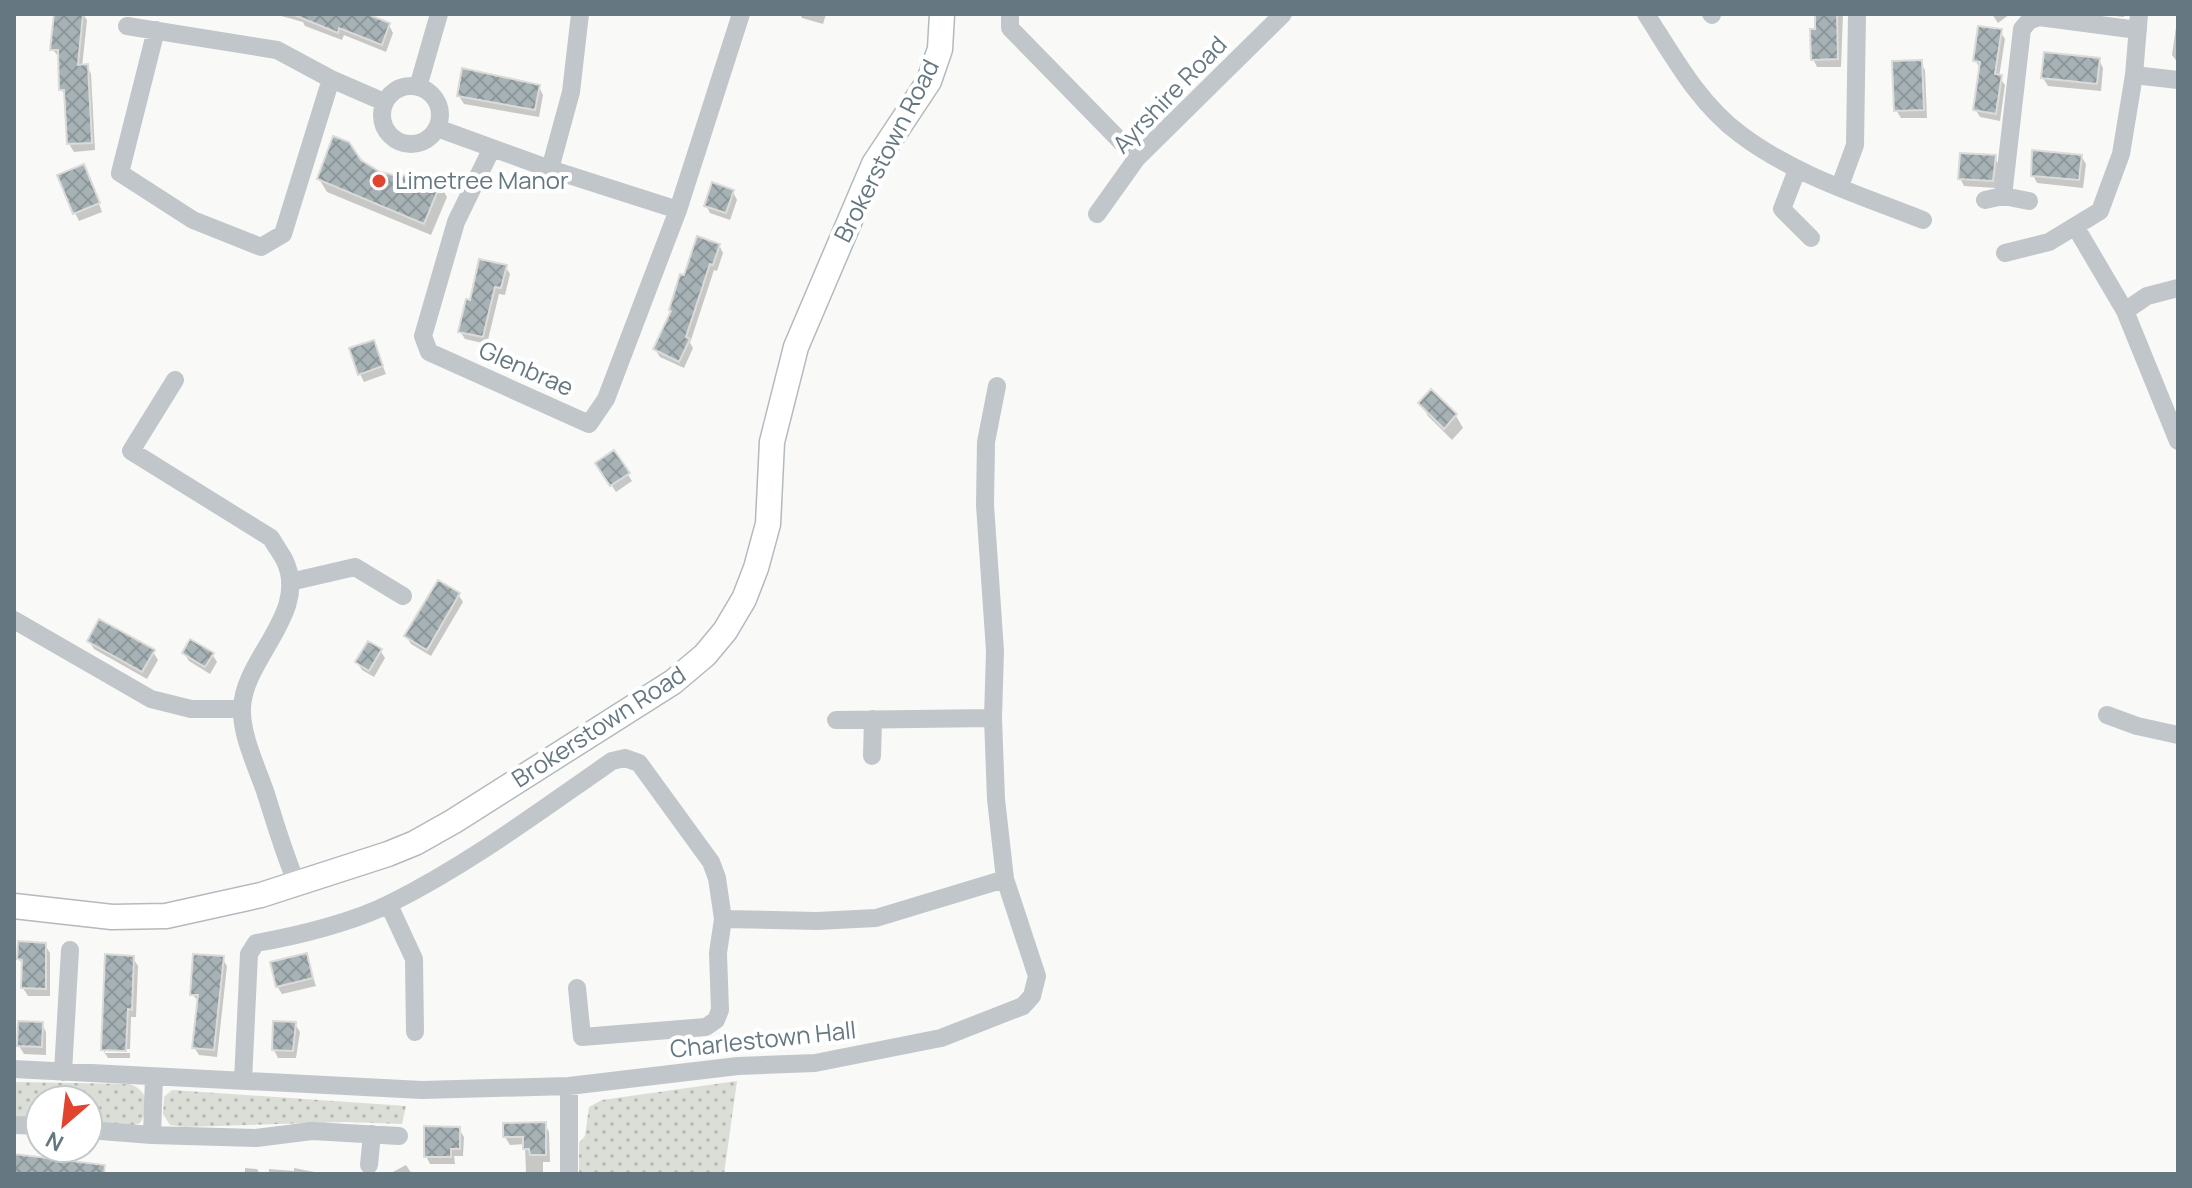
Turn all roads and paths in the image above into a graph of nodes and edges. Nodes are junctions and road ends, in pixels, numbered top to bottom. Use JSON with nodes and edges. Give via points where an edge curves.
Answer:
{"nodes":[{"id":1,"x":439,"y":14,"type":"edge"},
{"id":2,"x":580,"y":14,"type":"edge"},
{"id":3,"x":741,"y":14,"type":"edge"},
{"id":4,"x":942,"y":14,"type":"edge"},
{"id":5,"x":1010,"y":14,"type":"edge"},
{"id":6,"x":1283,"y":14,"type":"edge"},
{"id":7,"x":1646,"y":14,"type":"edge"},
{"id":8,"x":1857,"y":14,"type":"edge"},
{"id":9,"x":2138,"y":22,"type":"edge"},
{"id":10,"x":127,"y":26,"type":"dead end"},
{"id":11,"x":156,"y":30,"type":"junction"},
{"id":12,"x":2134,"y":75,"type":"junction"},
{"id":13,"x":331,"y":79,"type":"junction"},
{"id":14,"x":2178,"y":80,"type":"edge"},
{"id":15,"x":418,"y":87,"type":"junction"},
{"id":16,"x":384,"y":102,"type":"junction"},
{"id":17,"x":437,"y":128,"type":"junction"},
{"id":18,"x":492,"y":148,"type":"junction"},
{"id":19,"x":1137,"y":158,"type":"junction"},
{"id":20,"x":550,"y":169,"type":"junction"},
{"id":21,"x":1797,"y":170,"type":"junction"},
{"id":22,"x":1840,"y":186,"type":"junction"},
{"id":23,"x":2029,"y":201,"type":"dead end"},
{"id":24,"x":678,"y":210,"type":"junction"},
{"id":25,"x":1097,"y":214,"type":"dead end"},
{"id":26,"x":1923,"y":220,"type":"dead end"},
{"id":27,"x":2075,"y":226,"type":"junction"},
{"id":28,"x":1811,"y":238,"type":"dead end"},
{"id":29,"x":2005,"y":253,"type":"dead end"},
{"id":30,"x":2178,"y":288,"type":"edge"},
{"id":31,"x":2125,"y":311,"type":"junction"},
{"id":32,"x":175,"y":380,"type":"dead end"},
{"id":33,"x":997,"y":386,"type":"dead end"},
{"id":34,"x":2178,"y":441,"type":"edge"},
{"id":35,"x":290,"y":582,"type":"junction"},
{"id":36,"x":403,"y":596,"type":"dead end"},
{"id":37,"x":14,"y":620,"type":"edge"},
{"id":38,"x":242,"y":709,"type":"junction"},
{"id":39,"x":2107,"y":715,"type":"dead end"},
{"id":40,"x":993,"y":718,"type":"junction"},
{"id":41,"x":873,"y":719,"type":"junction"},
{"id":42,"x":836,"y":720,"type":"dead end"},
{"id":43,"x":2178,"y":735,"type":"edge"},
{"id":44,"x":872,"y":756,"type":"dead end"},
{"id":45,"x":1005,"y":879,"type":"junction"},
{"id":46,"x":297,"y":884,"type":"junction"},
{"id":47,"x":389,"y":905,"type":"junction"},
{"id":48,"x":14,"y":906,"type":"edge"},
{"id":49,"x":723,"y":919,"type":"junction"},
{"id":50,"x":70,"y":950,"type":"dead end"},
{"id":51,"x":577,"y":988,"type":"dead end"},
{"id":52,"x":415,"y":1032,"type":"dead end"},
{"id":53,"x":14,"y":1069,"type":"edge"},
{"id":54,"x":63,"y":1072,"type":"junction"},
{"id":55,"x":154,"y":1077,"type":"junction"},
{"id":56,"x":243,"y":1081,"type":"junction"},
{"id":57,"x":569,"y":1086,"type":"junction"},
{"id":58,"x":104,"y":1131,"type":"edge"},
{"id":59,"x":372,"y":1134,"type":"junction"},
{"id":60,"x":152,"y":1135,"type":"junction"},
{"id":61,"x":399,"y":1136,"type":"dead end"},
{"id":62,"x":369,"y":1165,"type":"dead end"},
{"id":63,"x":569,"y":1174,"type":"edge"}],
"edges":[{"from":1,"to":15,"type":"street"},
{"from":2,"to":20,"type":"street","via":[[571,92]]},
{"from":3,"to":24,"type":"street","name":"Glenbrae"},
{"from":4,"to":46,"type":"street","name":"Brokerstown Road","via":[[940,49],[929,81],[874,164],[796,347],[772,442],[768,524],[744,599],[725,631],[673,682],[454,821],[388,854]]},
{"from":5,"to":19,"type":"street","via":[[1010,28]]},
{"from":6,"to":19,"type":"street","name":"Ayrshire Road"},
{"from":7,"to":21,"type":"street","via":[[1695,89],[1738,133]]},
{"from":8,"to":22,"type":"street","via":[[1855,145]]},
{"from":9,"to":12,"type":"street"},
{"from":9,"to":23,"type":"street","via":[[2039,17],[2022,29],[1994,198]]},
{"from":10,"to":11,"type":"street"},
{"from":11,"to":13,"type":"street","via":[[277,50]]},
{"from":11,"to":13,"type":"street","via":[[120,173],[193,220],[261,247],[283,234]]},
{"from":12,"to":14,"type":"street"},
{"from":12,"to":27,"type":"street","via":[[2121,154],[2100,211]]},
{"from":13,"to":16,"type":"street"},
{"from":15,"to":16,"type":"street","via":[[398,89]]},
{"from":15,"to":17,"type":"street","via":[[438,103]]},
{"from":16,"to":17,"type":"street","via":[[385,129],[398,142],[425,141]]},
{"from":17,"to":18,"type":"street"},
{"from":18,"to":20,"type":"street"},
{"from":18,"to":24,"type":"street","name":"Glenbrae","via":[[456,222],[423,336],[429,352],[589,424],[606,399]]},
{"from":19,"to":25,"type":"street","name":"Ayrshire Road"},
{"from":20,"to":24,"type":"street"},
{"from":21,"to":22,"type":"street"},
{"from":21,"to":28,"type":"street","via":[[1782,209]]},
{"from":22,"to":26,"type":"street"},
{"from":27,"to":29,"type":"street","via":[[2049,242]]},
{"from":27,"to":31,"type":"street"},
{"from":30,"to":31,"type":"street","via":[[2147,296]]},
{"from":31,"to":34,"type":"street"},
{"from":32,"to":35,"type":"street","via":[[131,451],[271,538],[286,561]]},
{"from":33,"to":40,"type":"street","name":"Charlestown Hall","via":[[986,442],[985,505],[995,651]]},
{"from":35,"to":36,"type":"street","via":[[355,567]]},
{"from":35,"to":38,"type":"street","via":[[284,611],[253,671]]},
{"from":37,"to":38,"type":"street","via":[[151,699],[191,709]]},
{"from":38,"to":46,"type":"street"},
{"from":39,"to":43,"type":"street"},
{"from":40,"to":41,"type":"street"},
{"from":40,"to":45,"type":"street","name":"Charlestown Hall"},
{"from":41,"to":42,"type":"street"},
{"from":41,"to":44,"type":"street"},
{"from":45,"to":49,"type":"street","via":[[876,918]]},
{"from":45,"to":57,"type":"street","name":"Charlestown Hall","via":[[1037,976],[1023,1006],[941,1038],[815,1063],[738,1066]]},
{"from":46,"to":48,"type":"street","name":"Brokerstown Road","via":[[166,916],[112,917]]},
{"from":47,"to":49,"type":"street","via":[[488,847],[612,761],[625,758],[639,763],[711,862]]},
{"from":47,"to":52,"type":"street","via":[[414,959]]},
{"from":47,"to":56,"type":"street","via":[[297,936],[256,943],[249,954]]},
{"from":49,"to":51,"type":"street","via":[[720,1010],[706,1027],[582,1037]]},
{"from":50,"to":54,"type":"street"},
{"from":53,"to":54,"type":"street","name":"Charlestown Hall"},
{"from":54,"to":55,"type":"street","name":"Charlestown Hall"},
{"from":55,"to":56,"type":"street","name":"Charlestown Hall"},
{"from":55,"to":60,"type":"street"},
{"from":56,"to":57,"type":"street","name":"Charlestown Hall","via":[[422,1090]]},
{"from":57,"to":63,"type":"street"},
{"from":58,"to":60,"type":"street"},
{"from":59,"to":60,"type":"street"},
{"from":59,"to":61,"type":"street"},
{"from":59,"to":62,"type":"street"}]}
